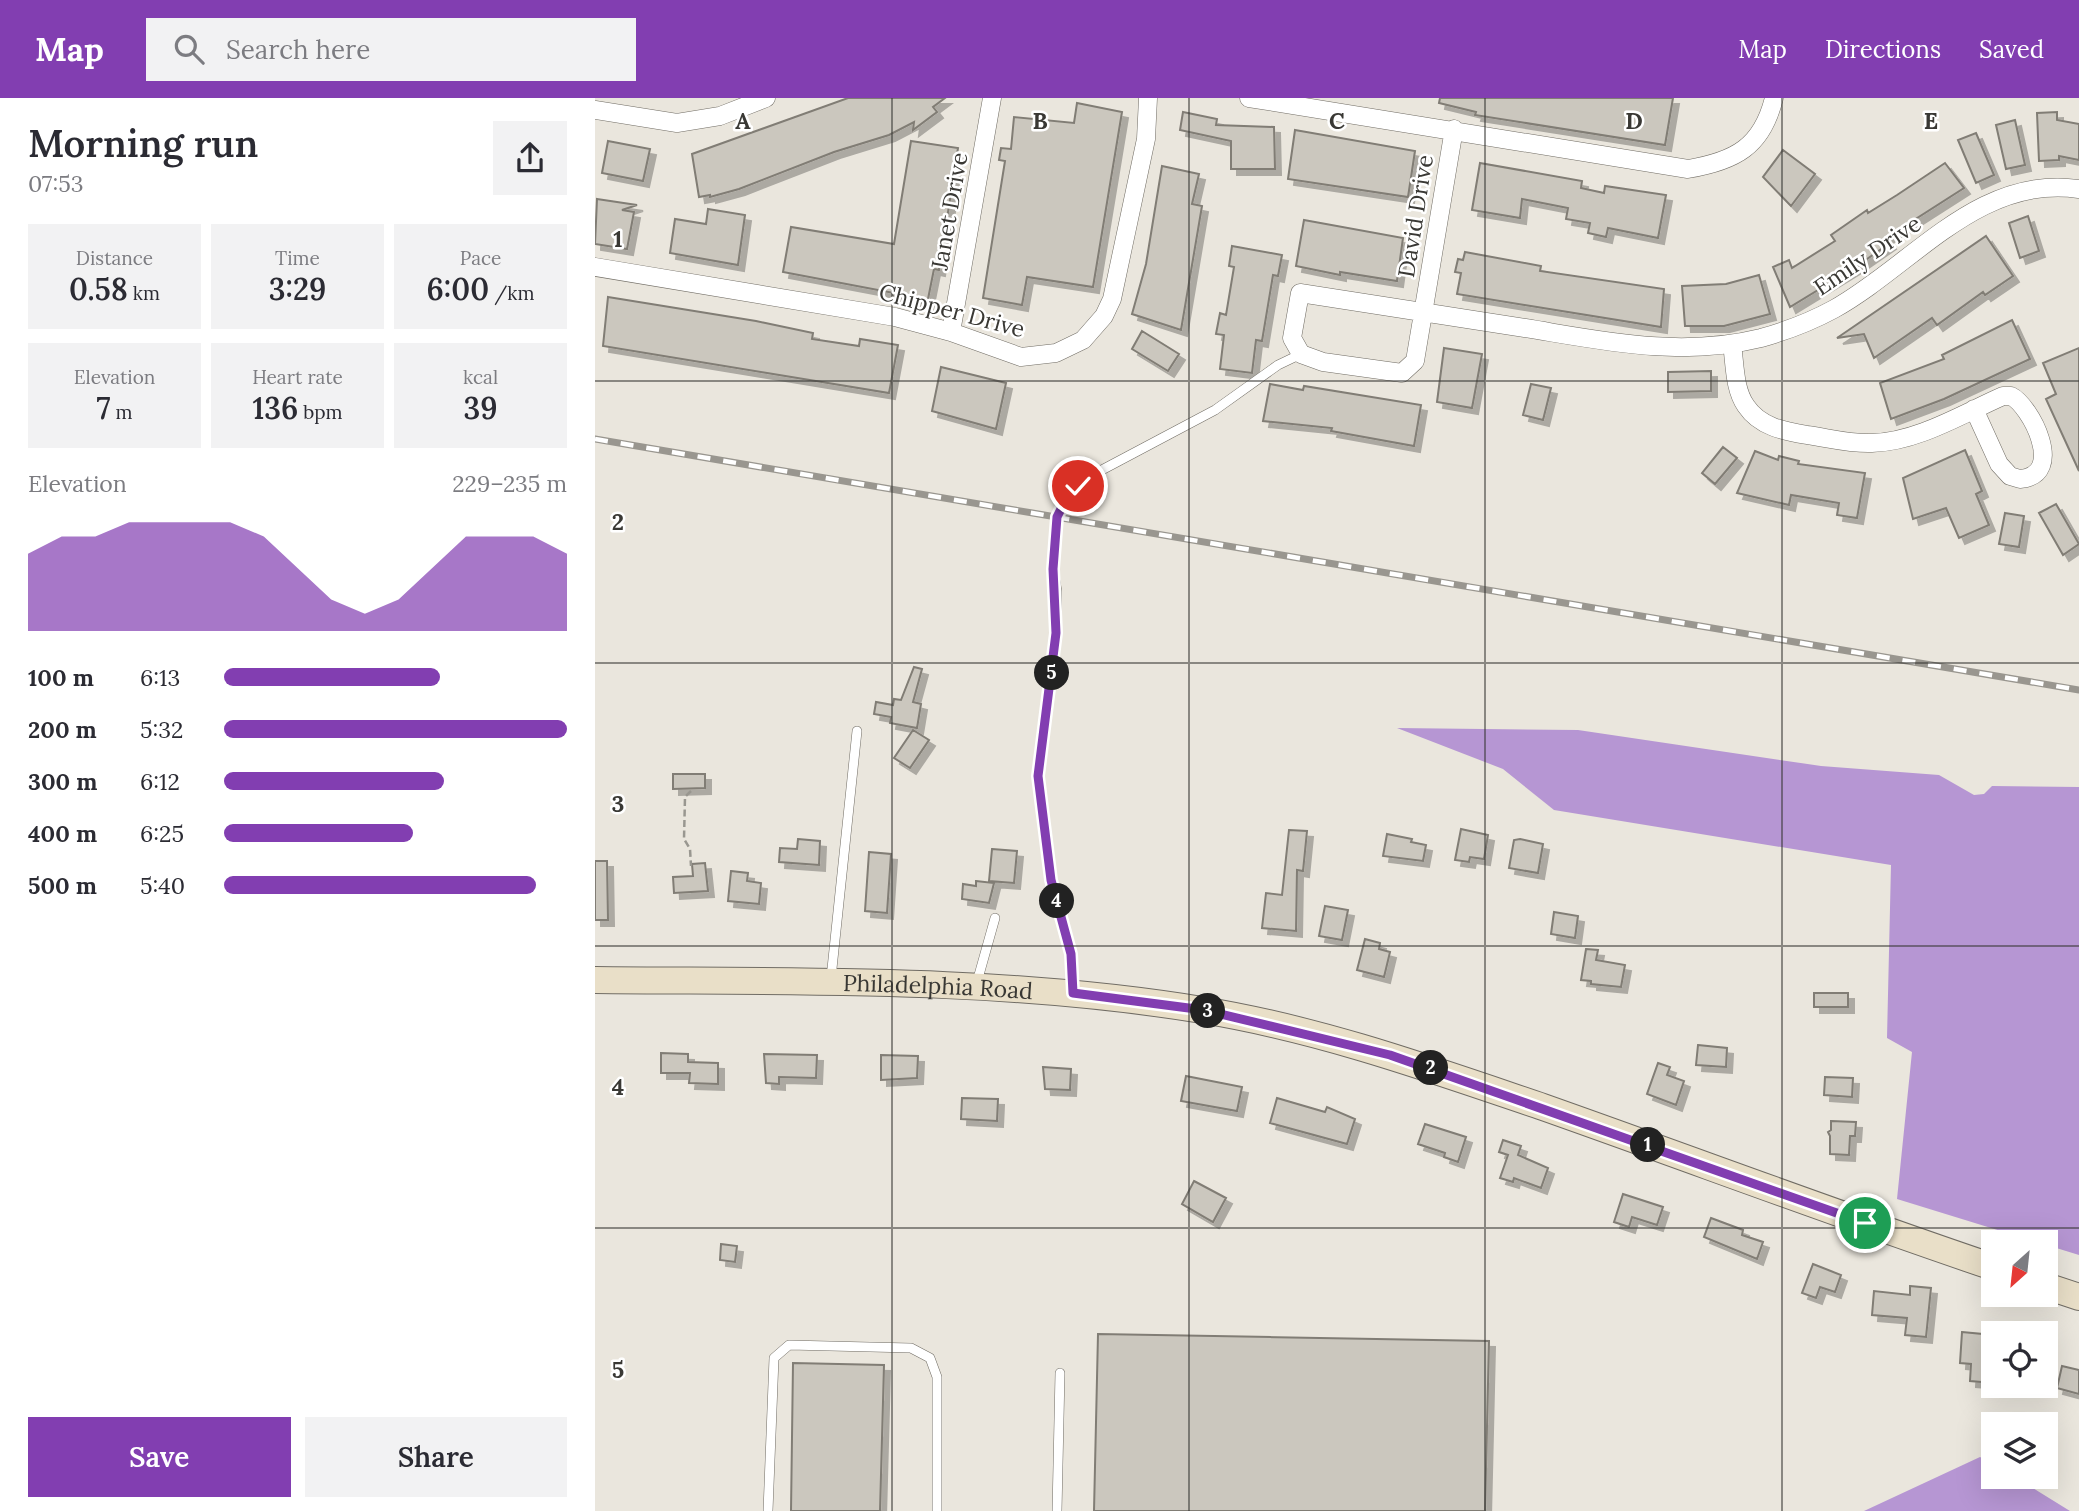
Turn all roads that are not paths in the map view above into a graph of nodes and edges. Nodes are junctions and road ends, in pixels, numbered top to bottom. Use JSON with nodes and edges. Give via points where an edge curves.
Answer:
{"nodes":[{"id":1,"x":766,"y":98,"type":"edge"},
{"id":2,"x":992,"y":98,"type":"edge"},
{"id":3,"x":1148,"y":98,"type":"edge"},
{"id":4,"x":1249,"y":98,"type":"edge"},
{"id":5,"x":1773,"y":98,"type":"edge"},
{"id":6,"x":595,"y":110,"type":"edge"},
{"id":7,"x":1454,"y":129,"type":"junction"},
{"id":8,"x":2079,"y":189,"type":"edge"},
{"id":9,"x":595,"y":267,"type":"edge"},
{"id":10,"x":1425,"y":311,"type":"junction"},
{"id":11,"x":951,"y":331,"type":"junction"},
{"id":12,"x":1733,"y":344,"type":"junction"},
{"id":13,"x":1301,"y":354,"type":"junction"},
{"id":14,"x":1974,"y":409,"type":"junction"},
{"id":15,"x":857,"y":731,"type":"dead end"},
{"id":16,"x":995,"y":918,"type":"dead end"},
{"id":17,"x":595,"y":979,"type":"edge"},
{"id":18,"x":831,"y":983,"type":"junction"},
{"id":19,"x":975,"y":987,"type":"junction"},
{"id":20,"x":1073,"y":993,"type":"junction"},
{"id":21,"x":1981,"y":1263,"type":"edge"},
{"id":22,"x":2058,"y":1290,"type":"edge"},
{"id":23,"x":2079,"y":1297,"type":"edge"},
{"id":24,"x":1060,"y":1373,"type":"dead end"},
{"id":25,"x":768,"y":1511,"type":"edge"},
{"id":26,"x":937,"y":1511,"type":"edge"},
{"id":27,"x":1056,"y":1511,"type":"edge"}],
"edges":[{"from":1,"to":6,"type":"street","via":[[720,116],[677,123]]},
{"from":2,"to":11,"type":"street","name":"Janet Drive"},
{"from":3,"to":11,"type":"street","name":"Chipper Drive","via":[[1146,139],[1116,284],[1096,327],[1083,340],[1056,353],[1021,357]]},
{"from":4,"to":7,"type":"street"},
{"from":5,"to":7,"type":"street","via":[[1765,125],[1744,149],[1719,163],[1688,169]]},
{"from":7,"to":10,"type":"street","name":"David Drive"},
{"from":8,"to":12,"type":"street","name":"Emily Drive","via":[[2027,189],[1975,209],[1835,309]]},
{"from":9,"to":11,"type":"street","name":"Chipper Drive","via":[[895,317]]},
{"from":10,"to":12,"type":"street","name":"Emily Drive","via":[[1639,347]]},
{"from":10,"to":13,"type":"street","name":"David Drive","via":[[1415,361],[1402,373],[1323,362]]},
{"from":10,"to":13,"type":"street","name":"David Drive","via":[[1300,293],[1292,338]]},
{"from":12,"to":14,"type":"street","via":[[1744,404],[1761,421],[1785,431],[1874,443],[1911,436]]},
{"from":13,"to":20,"type":"lane","via":[[1215,410],[1098,472],[1072,492],[1057,517],[1053,569],[1056,633],[1038,776],[1051,880],[1071,954]]},
{"from":14,"to":14,"type":"street","via":[[2005,471],[2020,479],[2042,468],[2044,452],[2017,399],[2003,396]]},
{"from":15,"to":18,"type":"lane"},
{"from":16,"to":19,"type":"lane"},
{"from":17,"to":18,"type":"main road","name":"Philadelphia Road"},
{"from":18,"to":19,"type":"main road","name":"Philadelphia Road"},
{"from":19,"to":20,"type":"main road","name":"Philadelphia Road"},
{"from":20,"to":21,"type":"main road","name":"Philadelphia Road","via":[[1204,1010],[1390,1055]]},
{"from":22,"to":23,"type":"main road"},
{"from":24,"to":27,"type":"lane"},
{"from":25,"to":26,"type":"lane","via":[[775,1358],[789,1345],[911,1348],[930,1358],[937,1377]]}]}
